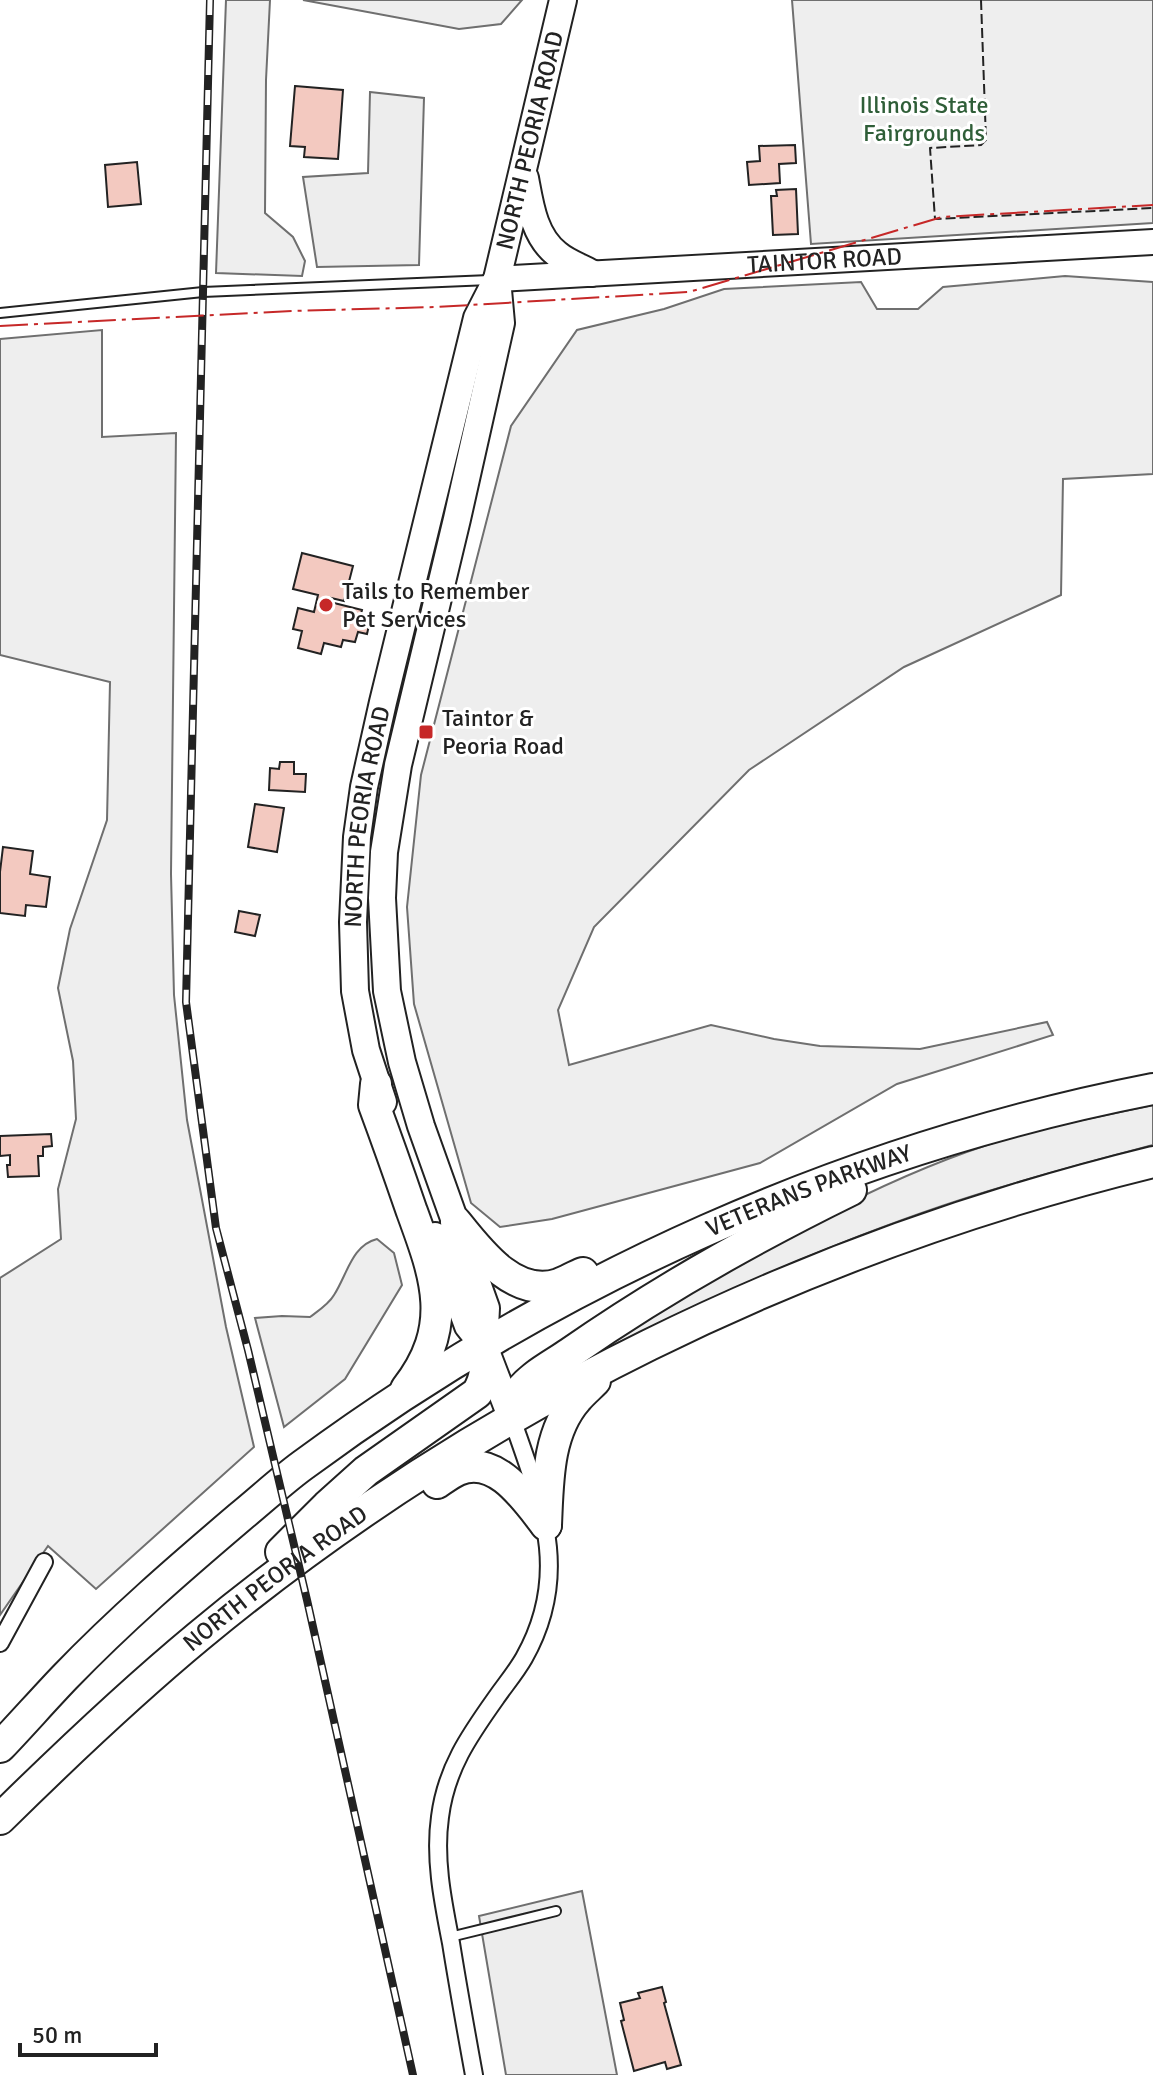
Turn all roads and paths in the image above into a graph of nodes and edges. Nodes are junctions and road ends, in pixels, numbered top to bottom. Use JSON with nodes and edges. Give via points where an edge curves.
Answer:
{"nodes":[{"id":1,"x":563,"y":0,"type":"edge"},
{"id":2,"x":523,"y":169,"type":"junction"},
{"id":3,"x":1153,"y":242,"type":"edge"},
{"id":4,"x":591,"y":273,"type":"junction"},
{"id":5,"x":497,"y":279,"type":"junction"},
{"id":6,"x":0,"y":313,"type":"edge"},
{"id":7,"x":376,"y":1084,"type":"junction"},
{"id":8,"x":1153,"y":1089,"type":"edge"},
{"id":9,"x":935,"y":1144,"type":"junction"},
{"id":10,"x":1153,"y":1162,"type":"edge"},
{"id":11,"x":822,"y":1182,"type":"junction"},
{"id":12,"x":456,"y":1222,"type":"junction"},
{"id":13,"x":484,"y":1346,"type":"junction"},
{"id":14,"x":620,"y":1358,"type":"junction"},
{"id":15,"x":400,"y":1397,"type":"junction"},
{"id":16,"x":512,"y":1419,"type":"junction"},
{"id":17,"x":351,"y":1521,"type":"junction"},
{"id":18,"x":546,"y":1525,"type":"junction"},
{"id":19,"x":44,"y":1562,"type":"dead end"},
{"id":20,"x":201,"y":1634,"type":"junction"},
{"id":21,"x":0,"y":1643,"type":"edge"},
{"id":22,"x":0,"y":1747,"type":"edge"},
{"id":23,"x":0,"y":1819,"type":"edge"},
{"id":24,"x":556,"y":1911,"type":"dead end"},
{"id":25,"x":450,"y":1937,"type":"junction"},
{"id":26,"x":474,"y":2075,"type":"edge"}],
"edges":[{"from":1,"to":2,"type":"main road","name":"NORTH PEORIA ROAD"},
{"from":2,"to":4,"type":"main road","via":[[542,240],[559,257]]},
{"from":2,"to":5,"type":"main road","name":"NORTH PEORIA ROAD"},
{"from":3,"to":4,"type":"main road","name":"TAINTOR ROAD"},
{"from":4,"to":5,"type":"main road","name":"TAINTOR ROAD"},
{"from":5,"to":6,"type":"lane","via":[[203,292]]},
{"from":5,"to":7,"type":"main road","name":"NORTH PEORIA ROAD","via":[[477,318],[364,787],[354,887],[355,991]]},
{"from":5,"to":12,"type":"main road","name":"NORTH PEORIA ROAD","via":[[501,323],[398,765],[382,883],[387,991],[399,1050]]},
{"from":7,"to":13,"type":"main road","name":"NORTH PEORIA ROAD","via":[[468,1326]]},
{"from":7,"to":15,"type":"highway","via":[[374,1105],[436,1287],[429,1350]]},
{"from":8,"to":9,"type":"highway","name":"VETERANS PARKWAY"},
{"from":9,"to":11,"type":"highway","name":"VETERANS PARKWAY"},
{"from":9,"to":16,"type":"highway","via":[[653,1297],[529,1382],[517,1395]]},
{"from":10,"to":14,"type":"highway","via":[[1023,1196],[821,1267]]},
{"from":11,"to":12,"type":"highway","via":[[741,1198],[557,1285],[536,1285],[499,1270]]},
{"from":11,"to":13,"type":"highway","name":"VETERANS PARKWAY","via":[[648,1256]]},
{"from":12,"to":13,"type":"main road","name":"NORTH PEORIA ROAD","via":[[486,1308]]},
{"from":13,"to":15,"type":"highway"},
{"from":13,"to":16,"type":"main road","name":"NORTH PEORIA ROAD"},
{"from":13,"to":20,"type":"highway","via":[[486,1368],[477,1393],[366,1471]]},
{"from":14,"to":16,"type":"highway"},
{"from":14,"to":18,"type":"highway","via":[[576,1400],[559,1433],[550,1459]]},
{"from":15,"to":22,"type":"highway","via":[[300,1467],[197,1553],[88,1654]]},
{"from":16,"to":17,"type":"highway","name":"NORTH PEORIA ROAD"},
{"from":16,"to":18,"type":"street"},
{"from":17,"to":18,"type":"highway","via":[[377,1520],[471,1467],[512,1483]]},
{"from":17,"to":20,"type":"highway","name":"NORTH PEORIA ROAD"},
{"from":18,"to":25,"type":"street","via":[[550,1569],[542,1614],[523,1659],[455,1761],[440,1816],[441,1890]]},
{"from":19,"to":21,"type":"street"},
{"from":20,"to":23,"type":"highway","name":"NORTH PEORIA ROAD"},
{"from":24,"to":25,"type":"lane"},
{"from":25,"to":26,"type":"street"}]}
